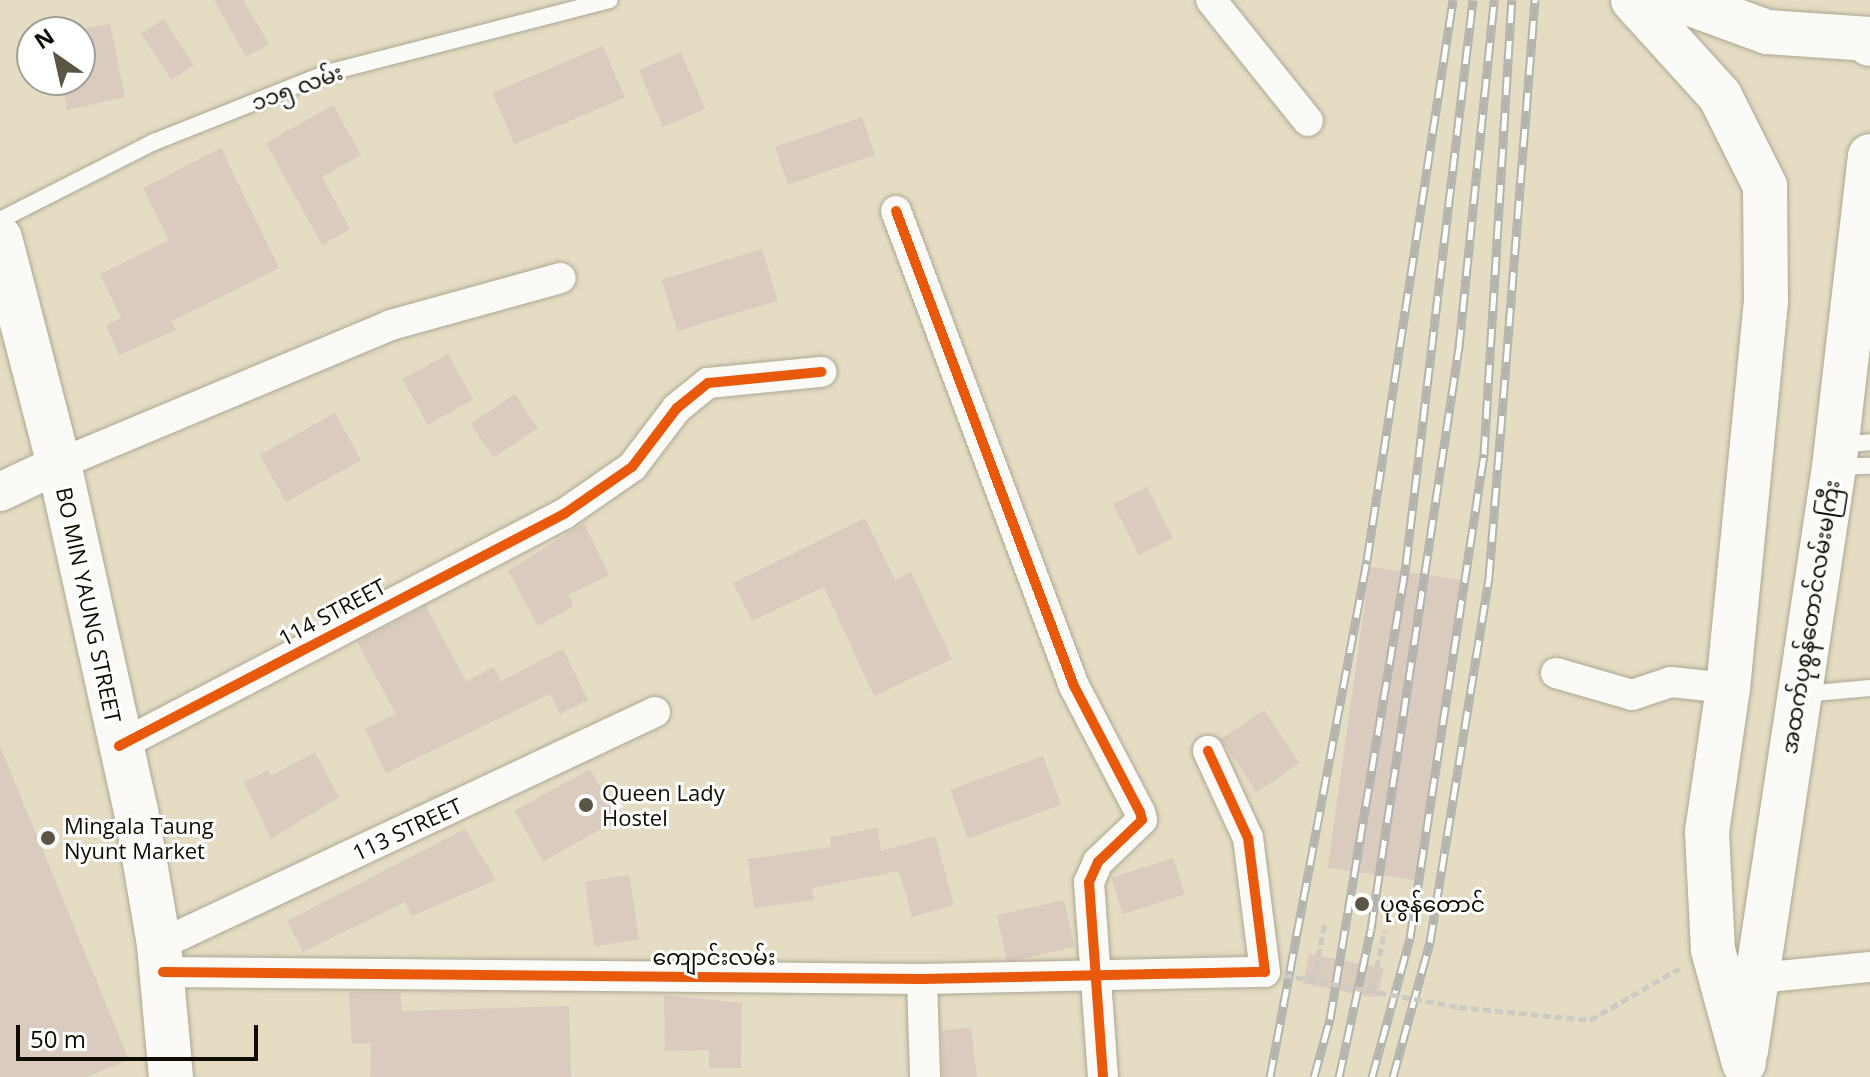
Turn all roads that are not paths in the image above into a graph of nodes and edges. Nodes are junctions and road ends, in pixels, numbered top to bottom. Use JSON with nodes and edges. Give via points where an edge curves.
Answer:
{"nodes":[{"id":1,"x":610,"y":0,"type":"edge"},
{"id":2,"x":1211,"y":0,"type":"edge"},
{"id":3,"x":1633,"y":0,"type":"edge"},
{"id":4,"x":1680,"y":0,"type":"edge"},
{"id":5,"x":1868,"y":41,"type":"edge"},
{"id":6,"x":1308,"y":121,"type":"dead end"},
{"id":7,"x":1870,"y":156,"type":"edge"},
{"id":8,"x":896,"y":211,"type":"dead end"},
{"id":9,"x":0,"y":220,"type":"edge"},
{"id":10,"x":0,"y":238,"type":"edge"},
{"id":11,"x":561,"y":278,"type":"dead end"},
{"id":12,"x":821,"y":372,"type":"dead end"},
{"id":13,"x":1854,"y":398,"type":"edge"},
{"id":14,"x":1852,"y":455,"type":"edge"},
{"id":15,"x":59,"y":464,"type":"junction"},
{"id":16,"x":0,"y":492,"type":"edge"},
{"id":17,"x":1556,"y":673,"type":"dead end"},
{"id":18,"x":1728,"y":688,"type":"junction"},
{"id":19,"x":1870,"y":688,"type":"edge"},
{"id":20,"x":1795,"y":695,"type":"junction"},
{"id":21,"x":655,"y":712,"type":"dead end"},
{"id":22,"x":119,"y":746,"type":"junction"},
{"id":23,"x":1208,"y":751,"type":"dead end"},
{"id":24,"x":161,"y":959,"type":"junction"},
{"id":25,"x":1870,"y":967,"type":"edge"},
{"id":26,"x":1095,"y":975,"type":"junction"},
{"id":27,"x":1759,"y":978,"type":"junction"},
{"id":28,"x":922,"y":979,"type":"junction"},
{"id":29,"x":1745,"y":1070,"type":"edge"},
{"id":30,"x":171,"y":1077,"type":"edge"},
{"id":31,"x":925,"y":1077,"type":"edge"},
{"id":32,"x":1103,"y":1077,"type":"edge"}],
"edges":[{"from":1,"to":9,"type":"lane","name":"၁၁၅ လမ်း","via":[[327,73],[154,142]]},
{"from":2,"to":6,"type":"street"},
{"from":3,"to":18,"type":"main road","via":[[1720,96],[1765,186],[1766,301]]},
{"from":4,"to":5,"type":"main road","via":[[1767,32]]},
{"from":7,"to":13,"type":"main road","name":"အထက်ပုစွန်တောင်လမ်းမကြီး"},
{"from":8,"to":26,"type":"street","via":[[1074,686],[1140,812],[1142,820],[1091,871]]},
{"from":10,"to":15,"type":"main road","name":"BO MIN YAUNG STREET"},
{"from":11,"to":15,"type":"street","via":[[391,325]]},
{"from":12,"to":22,"type":"street","name":"114 STREET","via":[[708,383],[677,408],[632,467],[564,514]]},
{"from":13,"to":14,"type":"main road","name":"အထက်ပုစွန်တောင်လမ်းမကြီး"},
{"from":14,"to":20,"type":"main road","name":"အထက်ပုစွန်တောင်လမ်းမကြီး"},
{"from":15,"to":16,"type":"street"},
{"from":15,"to":22,"type":"main road","name":"BO MIN YAUNG STREET"},
{"from":17,"to":18,"type":"street","via":[[1632,695],[1671,682]]},
{"from":18,"to":29,"type":"main road","via":[[1707,832],[1713,950]]},
{"from":19,"to":20,"type":"lane"},
{"from":20,"to":27,"type":"main road","name":"အထက်ပုစွန်တောင်လမ်းမကြီး"},
{"from":21,"to":24,"type":"street","name":"113 STREET"},
{"from":22,"to":24,"type":"main road","name":"BO MIN YAUNG STREET"},
{"from":23,"to":26,"type":"street","name":"ကျောင်းလမ်း","via":[[1248,838],[1274,974]]},
{"from":24,"to":28,"type":"street","name":"ကျောင်းလမ်း"},
{"from":24,"to":30,"type":"main road","name":"BO MIN YAUNG STREET"},
{"from":25,"to":27,"type":"street"},
{"from":26,"to":28,"type":"street","name":"ကျောင်းလမ်း"},
{"from":26,"to":32,"type":"street"},
{"from":27,"to":29,"type":"main road","name":"အထက်ပုစွန်တောင်လမ်းမကြီး"},
{"from":28,"to":31,"type":"street"}]}
